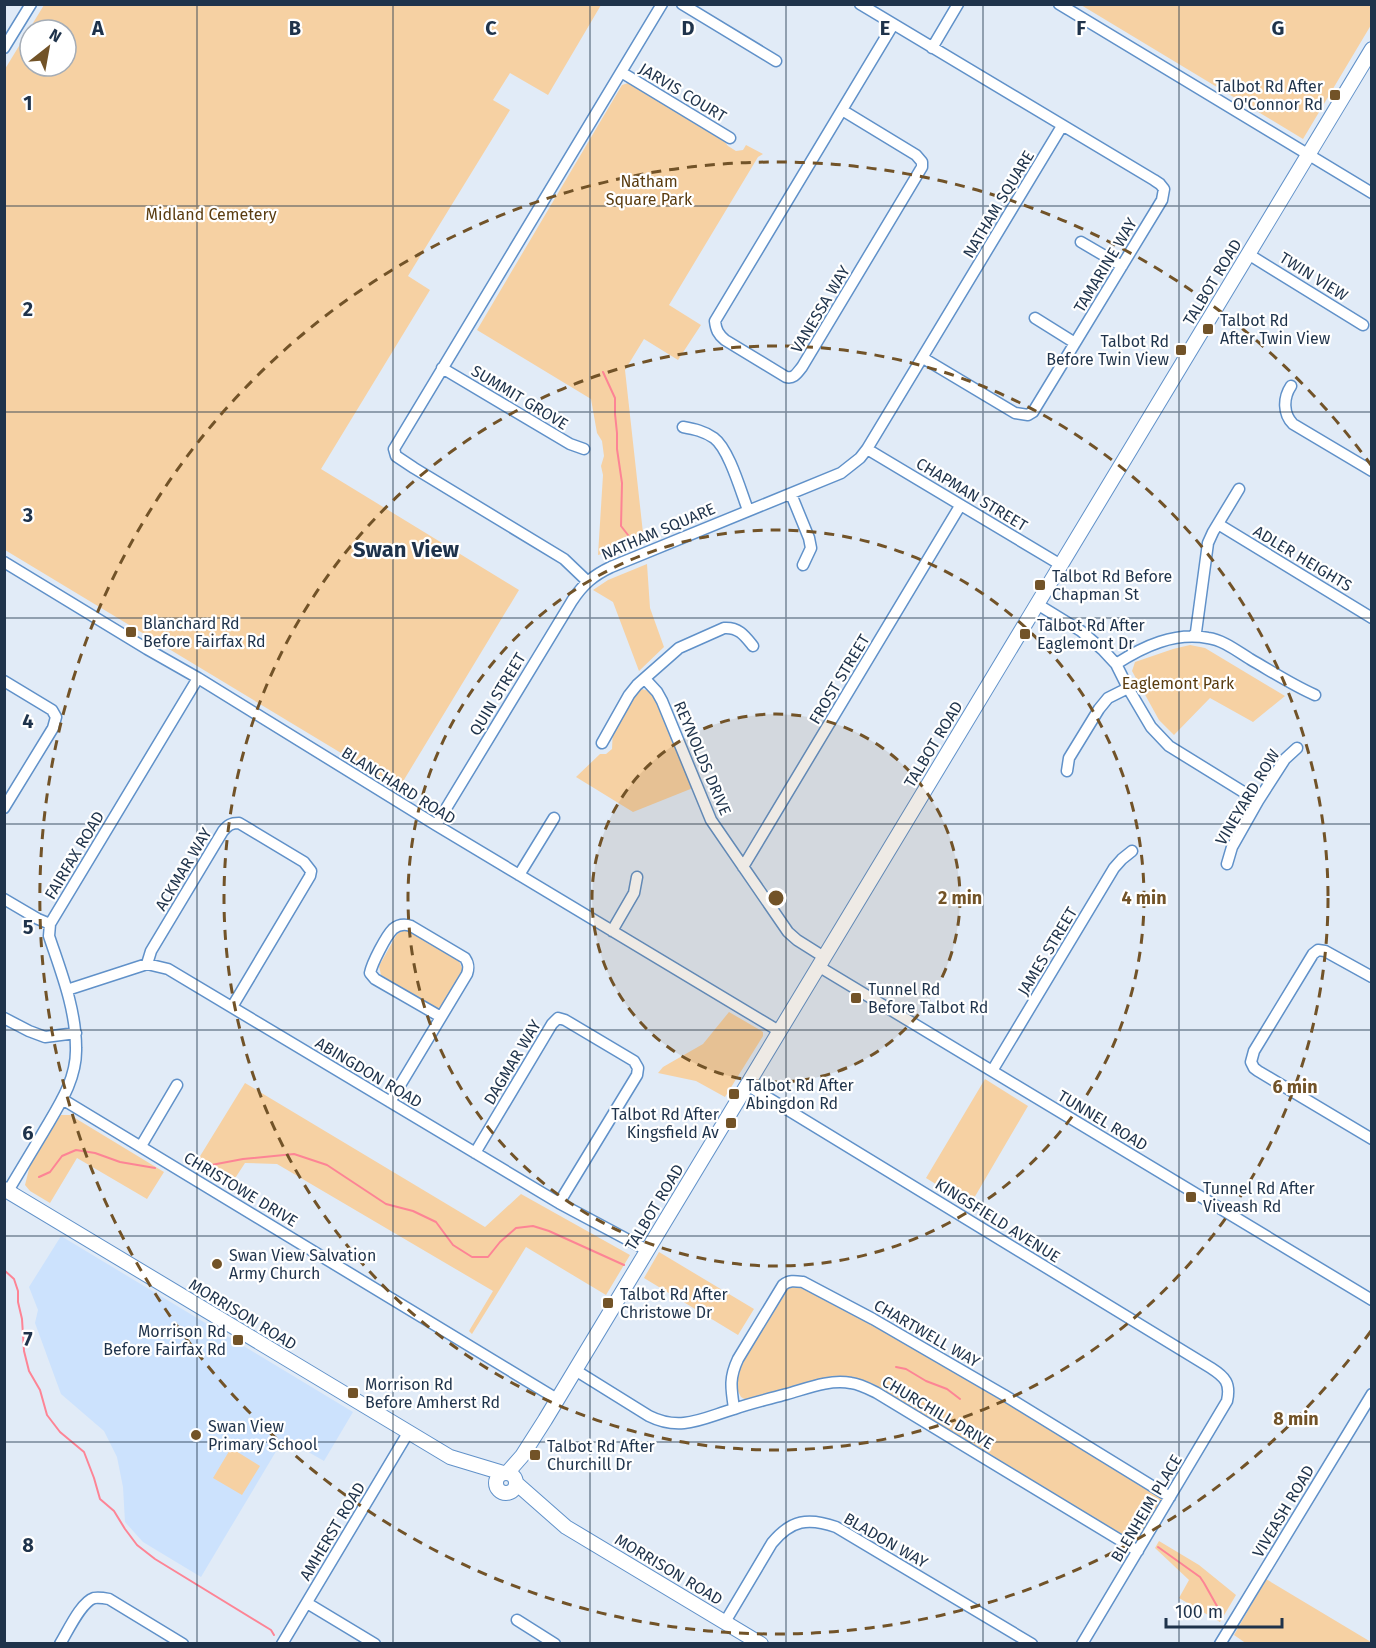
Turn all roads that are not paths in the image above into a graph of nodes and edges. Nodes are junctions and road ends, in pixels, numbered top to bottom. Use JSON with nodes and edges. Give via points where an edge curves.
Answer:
{"nodes":[{"id":1,"x":31,"y":4,"type":"edge"},
{"id":2,"x":662,"y":4,"type":"edge"},
{"id":3,"x":682,"y":4,"type":"edge"},
{"id":4,"x":860,"y":4,"type":"edge"},
{"id":5,"x":958,"y":4,"type":"edge"},
{"id":6,"x":1059,"y":4,"type":"edge"},
{"id":7,"x":893,"y":25,"type":"junction"},
{"id":8,"x":4,"y":48,"type":"edge"},
{"id":9,"x":932,"y":48,"type":"junction"},
{"id":10,"x":1371,"y":49,"type":"edge"},
{"id":11,"x":776,"y":61,"type":"dead end"},
{"id":12,"x":621,"y":72,"type":"junction"},
{"id":13,"x":842,"y":110,"type":"junction"},
{"id":14,"x":1062,"y":126,"type":"junction"},
{"id":15,"x":730,"y":138,"type":"dead end"},
{"id":16,"x":1308,"y":154,"type":"junction"},
{"id":17,"x":1371,"y":193,"type":"edge"},
{"id":18,"x":1081,"y":242,"type":"dead end"},
{"id":19,"x":1248,"y":254,"type":"junction"},
{"id":20,"x":1122,"y":266,"type":"junction"},
{"id":21,"x":1035,"y":318,"type":"dead end"},
{"id":22,"x":1363,"y":325,"type":"dead end"},
{"id":23,"x":1075,"y":343,"type":"junction"},
{"id":24,"x":923,"y":358,"type":"junction"},
{"id":25,"x":442,"y":368,"type":"junction"},
{"id":26,"x":1291,"y":386,"type":"dead end"},
{"id":27,"x":683,"y":427,"type":"dead end"},
{"id":28,"x":584,"y":449,"type":"dead end"},
{"id":29,"x":867,"y":449,"type":"junction"},
{"id":30,"x":1371,"y":471,"type":"edge"},
{"id":31,"x":1239,"y":489,"type":"dead end"},
{"id":32,"x":791,"y":494,"type":"junction"},
{"id":33,"x":960,"y":506,"type":"junction"},
{"id":34,"x":748,"y":510,"type":"junction"},
{"id":35,"x":1218,"y":524,"type":"junction"},
{"id":36,"x":4,"y":562,"type":"edge"},
{"id":37,"x":803,"y":565,"type":"dead end"},
{"id":38,"x":1061,"y":565,"type":"junction"},
{"id":39,"x":587,"y":581,"type":"junction"},
{"id":40,"x":1037,"y":604,"type":"junction"},
{"id":41,"x":1371,"y":618,"type":"edge"},
{"id":42,"x":1193,"y":636,"type":"junction"},
{"id":43,"x":753,"y":646,"type":"dead end"},
{"id":44,"x":1116,"y":664,"type":"junction"},
{"id":45,"x":198,"y":678,"type":"junction"},
{"id":46,"x":645,"y":680,"type":"junction"},
{"id":47,"x":4,"y":681,"type":"edge"},
{"id":48,"x":1128,"y":688,"type":"junction"},
{"id":49,"x":1315,"y":695,"type":"dead end"},
{"id":50,"x":602,"y":743,"type":"dead end"},
{"id":51,"x":1297,"y":748,"type":"dead end"},
{"id":52,"x":1067,"y":771,"type":"dead end"},
{"id":53,"x":1258,"y":801,"type":"junction"},
{"id":54,"x":4,"y":808,"type":"edge"},
{"id":55,"x":554,"y":818,"type":"dead end"},
{"id":56,"x":436,"y":825,"type":"junction"},
{"id":57,"x":1132,"y":851,"type":"dead end"},
{"id":58,"x":1227,"y":864,"type":"dead end"},
{"id":59,"x":743,"y":867,"type":"junction"},
{"id":60,"x":519,"y":875,"type":"junction"},
{"id":61,"x":637,"y":877,"type":"dead end"},
{"id":62,"x":4,"y":899,"type":"edge"},
{"id":63,"x":50,"y":924,"type":"junction"},
{"id":64,"x":612,"y":931,"type":"junction"},
{"id":65,"x":821,"y":962,"type":"junction"},
{"id":66,"x":147,"y":964,"type":"junction"},
{"id":67,"x":1371,"y":977,"type":"edge"},
{"id":68,"x":67,"y":990,"type":"junction"},
{"id":69,"x":232,"y":1006,"type":"junction"},
{"id":70,"x":441,"y":1017,"type":"junction"},
{"id":71,"x":4,"y":1018,"type":"edge"},
{"id":72,"x":779,"y":1031,"type":"junction"},
{"id":73,"x":76,"y":1033,"type":"junction"},
{"id":74,"x":992,"y":1071,"type":"junction"},
{"id":75,"x":177,"y":1085,"type":"dead end"},
{"id":76,"x":747,"y":1085,"type":"junction"},
{"id":77,"x":62,"y":1099,"type":"junction"},
{"id":78,"x":390,"y":1102,"type":"junction"},
{"id":79,"x":1371,"y":1139,"type":"edge"},
{"id":80,"x":141,"y":1146,"type":"junction"},
{"id":81,"x":475,"y":1153,"type":"junction"},
{"id":82,"x":6,"y":1190,"type":"edge"},
{"id":83,"x":559,"y":1203,"type":"junction"},
{"id":84,"x":647,"y":1250,"type":"junction"},
{"id":85,"x":1371,"y":1300,"type":"edge"},
{"id":86,"x":575,"y":1370,"type":"junction"},
{"id":87,"x":1228,"y":1385,"type":"joint"},
{"id":88,"x":1371,"y":1394,"type":"edge"},
{"id":89,"x":557,"y":1399,"type":"junction"},
{"id":90,"x":734,"y":1408,"type":"junction"},
{"id":91,"x":408,"y":1433,"type":"junction"},
{"id":92,"x":508,"y":1481,"type":"junction"},
{"id":93,"x":1170,"y":1497,"type":"junction"},
{"id":94,"x":1138,"y":1551,"type":"junction"},
{"id":95,"x":307,"y":1603,"type":"junction"},
{"id":96,"x":517,"y":1620,"type":"dead end"},
{"id":97,"x":725,"y":1622,"type":"junction"},
{"id":98,"x":60,"y":1644,"type":"edge"},
{"id":99,"x":183,"y":1644,"type":"edge"},
{"id":100,"x":282,"y":1644,"type":"edge"},
{"id":101,"x":375,"y":1644,"type":"edge"},
{"id":102,"x":555,"y":1644,"type":"edge"},
{"id":103,"x":761,"y":1644,"type":"edge"},
{"id":104,"x":1032,"y":1644,"type":"edge"},
{"id":105,"x":1083,"y":1644,"type":"edge"},
{"id":106,"x":1220,"y":1644,"type":"edge"}],
"edges":[{"from":1,"to":8,"type":"street"},
{"from":2,"to":12,"type":"street"},
{"from":3,"to":11,"type":"street"},
{"from":4,"to":7,"type":"street"},
{"from":5,"to":9,"type":"street"},
{"from":6,"to":16,"type":"street"},
{"from":7,"to":9,"type":"street"},
{"from":7,"to":13,"type":"street","name":"VANESSA WAY"},
{"from":9,"to":14,"type":"street"},
{"from":10,"to":16,"type":"main road","name":"TALBOT ROAD"},
{"from":12,"to":15,"type":"street","name":"JARVIS COURT"},
{"from":12,"to":25,"type":"street"},
{"from":13,"to":13,"type":"street","name":"VANESSA WAY","via":[[715,321],[724,340],[786,377],[798,373],[922,167],[916,154]]},
{"from":14,"to":20,"type":"street","name":"TAMARINE WAY","via":[[1164,189],[1162,200]]},
{"from":14,"to":24,"type":"street","name":"NATHAM SQUARE"},
{"from":16,"to":17,"type":"street"},
{"from":16,"to":19,"type":"main road","name":"TALBOT ROAD"},
{"from":18,"to":20,"type":"street"},
{"from":19,"to":22,"type":"street","name":"TWIN VIEW"},
{"from":19,"to":38,"type":"main road","name":"TALBOT ROAD"},
{"from":20,"to":23,"type":"street","name":"TAMARINE WAY"},
{"from":21,"to":23,"type":"street"},
{"from":23,"to":24,"type":"street","name":"TAMARINE WAY","via":[[1037,408],[1028,415],[1016,412]]},
{"from":24,"to":29,"type":"street","name":"NATHAM SQUARE"},
{"from":25,"to":28,"type":"street","name":"SUMMIT GROVE"},
{"from":25,"to":39,"type":"street","via":[[396,445],[396,456],[564,559]]},
{"from":26,"to":30,"type":"street","via":[[1286,396],[1286,414],[1293,424]]},
{"from":27,"to":34,"type":"street","via":[[703,431],[720,443]]},
{"from":29,"to":32,"type":"street","name":"NATHAM SQUARE","via":[[841,473]]},
{"from":29,"to":33,"type":"street","name":"CHAPMAN STREET"},
{"from":31,"to":35,"type":"street"},
{"from":32,"to":34,"type":"street","name":"NATHAM SQUARE"},
{"from":32,"to":37,"type":"street","via":[[811,548]]},
{"from":33,"to":38,"type":"street","name":"CHAPMAN STREET"},
{"from":33,"to":59,"type":"street","name":"FROST STREET"},
{"from":34,"to":39,"type":"street","name":"NATHAM SQUARE"},
{"from":35,"to":41,"type":"street","name":"ADLER HEIGHTS"},
{"from":35,"to":42,"type":"street","via":[[1208,543]]},
{"from":36,"to":45,"type":"street","name":"BLANCHARD ROAD"},
{"from":38,"to":40,"type":"main road","name":"TALBOT ROAD"},
{"from":39,"to":56,"type":"street","name":"QUIN STREET"},
{"from":40,"to":44,"type":"street","via":[[1092,640]]},
{"from":40,"to":65,"type":"main road","name":"TALBOT ROAD"},
{"from":42,"to":44,"type":"street","via":[[1160,641]]},
{"from":42,"to":49,"type":"street","via":[[1228,646]]},
{"from":43,"to":46,"type":"street","via":[[737,629],[724,628],[679,648]]},
{"from":44,"to":48,"type":"street"},
{"from":45,"to":56,"type":"street","name":"BLANCHARD ROAD"},
{"from":45,"to":63,"type":"street","name":"FAIRFAX ROAD"},
{"from":46,"to":50,"type":"street","via":[[629,695]]},
{"from":46,"to":59,"type":"street","name":"REYNOLDS DRIVE","via":[[662,701],[711,820]]},
{"from":47,"to":54,"type":"street","via":[[52,710],[56,717]]},
{"from":48,"to":52,"type":"street","via":[[1108,698],[1099,708],[1069,758]]},
{"from":48,"to":53,"type":"street","via":[[1151,727],[1169,746]]},
{"from":51,"to":53,"type":"street","name":"VINEYARD ROW","via":[[1285,759]]},
{"from":53,"to":58,"type":"street","name":"VINEYARD ROW","via":[[1232,847]]},
{"from":55,"to":60,"type":"street"},
{"from":56,"to":60,"type":"street","name":"BLANCHARD ROAD"},
{"from":57,"to":74,"type":"street","name":"JAMES STREET","via":[[1114,868]]},
{"from":59,"to":65,"type":"street","name":"REYNOLDS DRIVE","via":[[788,932]]},
{"from":60,"to":64,"type":"street","name":"BLANCHARD ROAD"},
{"from":61,"to":64,"type":"street","via":[[634,893]]},
{"from":62,"to":63,"type":"street"},
{"from":63,"to":68,"type":"street","name":"FAIRFAX ROAD","via":[[49,936]]},
{"from":64,"to":72,"type":"street","name":"BLANCHARD ROAD"},
{"from":65,"to":72,"type":"main road","name":"TALBOT ROAD"},
{"from":65,"to":74,"type":"street","name":"TUNNEL ROAD"},
{"from":66,"to":68,"type":"street"},
{"from":66,"to":69,"type":"street","name":"ABINGDON ROAD","via":[[168,969]]},
{"from":66,"to":69,"type":"street","name":"ACKMAR WAY","via":[[223,831],[227,825],[239,823],[304,862],[311,871]]},
{"from":67,"to":79,"type":"street","via":[[1318,950],[1254,1051],[1251,1062],[1258,1071]]},
{"from":68,"to":73,"type":"street","name":"FAIRFAX ROAD"},
{"from":69,"to":78,"type":"street","name":"ABINGDON ROAD"},
{"from":70,"to":70,"type":"street","via":[[467,974],[468,962],[411,926],[400,925],[393,929],[370,973]]},
{"from":70,"to":78,"type":"street"},
{"from":71,"to":73,"type":"street","via":[[45,1036]]},
{"from":72,"to":76,"type":"main road","name":"TALBOT ROAD"},
{"from":73,"to":77,"type":"street","name":"FAIRFAX ROAD","via":[[75,1062]]},
{"from":74,"to":85,"type":"street","name":"TUNNEL ROAD"},
{"from":75,"to":80,"type":"street"},
{"from":76,"to":84,"type":"main road","name":"TALBOT ROAD"},
{"from":76,"to":87,"type":"street","name":"KINGSFIELD AVENUE","via":[[1211,1368]]},
{"from":77,"to":80,"type":"street","name":"CHRISTOWE DRIVE"},
{"from":77,"to":82,"type":"street","name":"FAIRFAX ROAD"},
{"from":78,"to":81,"type":"street","name":"ABINGDON ROAD"},
{"from":80,"to":89,"type":"street","name":"CHRISTOWE DRIVE"},
{"from":81,"to":83,"type":"street","name":"ABINGDON ROAD"},
{"from":81,"to":83,"type":"street","name":"DAGMAR WAY","via":[[558,1018],[634,1061],[637,1075]]},
{"from":82,"to":91,"type":"main road","name":"MORRISON ROAD"},
{"from":83,"to":84,"type":"street","name":"ABINGDON ROAD"},
{"from":84,"to":86,"type":"main road","name":"TALBOT ROAD"},
{"from":86,"to":89,"type":"main road","name":"TALBOT ROAD"},
{"from":86,"to":90,"type":"street","name":"CHURCHILL DRIVE","via":[[665,1422],[693,1422]]},
{"from":87,"to":93,"type":"street","name":"BLENHEIM PLACE","via":[[1227,1401]]},
{"from":88,"to":106,"type":"street","name":"VIVEASH ROAD"},
{"from":89,"to":92,"type":"main road","name":"TALBOT ROAD","via":[[522,1456],[510,1468]]},
{"from":90,"to":93,"type":"street","name":"CHARTWELL WAY","via":[[730,1386],[738,1359],[783,1285],[803,1282],[1004,1395]]},
{"from":90,"to":94,"type":"street","name":"CHURCHILL DRIVE","via":[[828,1383],[860,1385]]},
{"from":91,"to":92,"type":"main road","name":"MORRISON ROAD","via":[[450,1457]]},
{"from":91,"to":95,"type":"street","name":"AMHERST ROAD"},
{"from":92,"to":97,"type":"main road","name":"MORRISON ROAD","via":[[566,1527]]},
{"from":93,"to":94,"type":"street","name":"BLENHEIM PLACE"},
{"from":94,"to":105,"type":"street","name":"BLENHEIM PLACE"},
{"from":95,"to":100,"type":"street","name":"AMHERST ROAD"},
{"from":95,"to":101,"type":"street"},
{"from":96,"to":102,"type":"street"},
{"from":97,"to":103,"type":"main road","name":"MORRISON ROAD"},
{"from":97,"to":104,"type":"street","name":"BLADON WAY","via":[[779,1535],[799,1523],[815,1521],[836,1527]]},
{"from":98,"to":99,"type":"street","via":[[83,1606],[98,1598],[109,1599]]}]}
